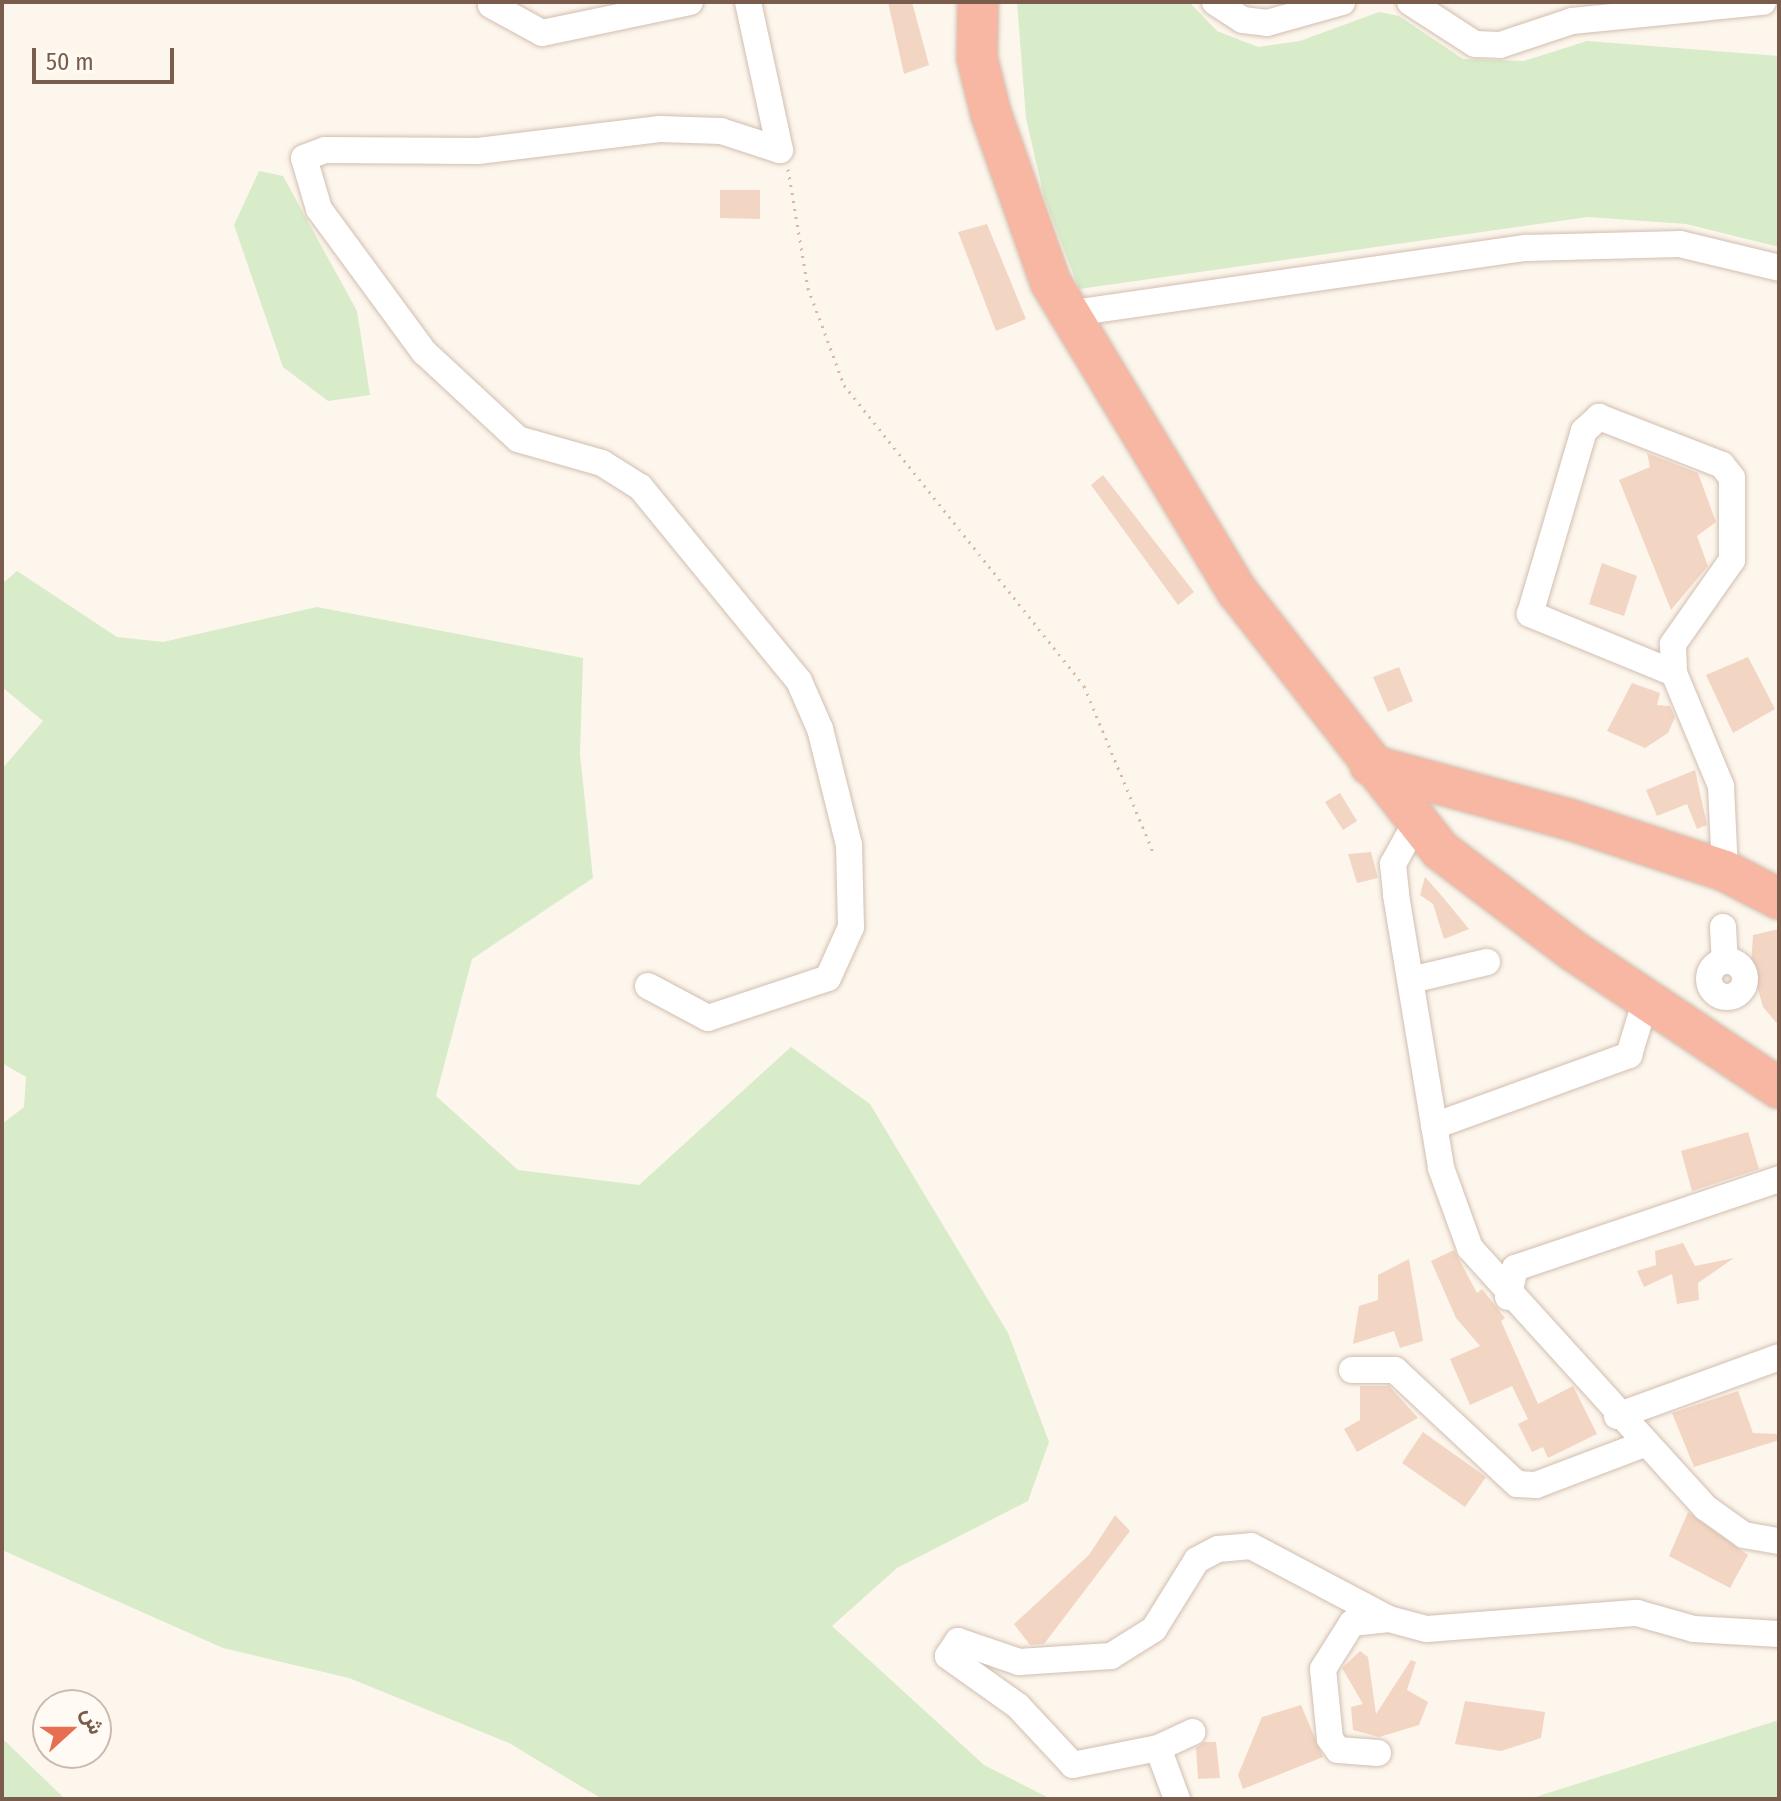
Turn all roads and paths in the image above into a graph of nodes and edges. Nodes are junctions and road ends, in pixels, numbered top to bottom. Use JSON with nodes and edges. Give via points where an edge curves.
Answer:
{"nodes":[{"id":1,"x":690,"y":2,"type":"edge"},
{"id":2,"x":748,"y":2,"type":"edge"},
{"id":3,"x":978,"y":2,"type":"edge"},
{"id":4,"x":1215,"y":2,"type":"edge"},
{"id":5,"x":1342,"y":2,"type":"edge"},
{"id":6,"x":1410,"y":2,"type":"edge"},
{"id":7,"x":1763,"y":2,"type":"edge"},
{"id":8,"x":491,"y":5,"type":"dead end"},
{"id":9,"x":780,"y":150,"type":"junction"},
{"id":10,"x":1779,"y":268,"type":"edge"},
{"id":11,"x":1066,"y":314,"type":"junction"},
{"id":12,"x":1674,"y":673,"type":"junction"},
{"id":13,"x":1370,"y":765,"type":"junction"},
{"id":14,"x":1448,"y":785,"type":"junction"},
{"id":15,"x":1415,"y":824,"type":"junction"},
{"id":16,"x":1153,"y":852,"type":"dead end"},
{"id":17,"x":1725,"y":871,"type":"junction"},
{"id":18,"x":1779,"y":899,"type":"edge"},
{"id":19,"x":1723,"y":927,"type":"dead end"},
{"id":20,"x":1487,"y":962,"type":"dead end"},
{"id":21,"x":1415,"y":979,"type":"junction"},
{"id":22,"x":648,"y":986,"type":"dead end"},
{"id":23,"x":1646,"y":999,"type":"junction"},
{"id":24,"x":1680,"y":1022,"type":"junction"},
{"id":25,"x":1779,"y":1088,"type":"edge"},
{"id":26,"x":1434,"y":1126,"type":"junction"},
{"id":27,"x":1779,"y":1179,"type":"edge"},
{"id":28,"x":1508,"y":1297,"type":"junction"},
{"id":29,"x":1779,"y":1357,"type":"edge"},
{"id":30,"x":1352,"y":1370,"type":"dead end"},
{"id":31,"x":1617,"y":1416,"type":"junction"},
{"id":32,"x":1644,"y":1444,"type":"junction"},
{"id":33,"x":1779,"y":1541,"type":"edge"},
{"id":34,"x":1389,"y":1619,"type":"junction"},
{"id":35,"x":1779,"y":1634,"type":"edge"},
{"id":36,"x":1192,"y":1732,"type":"dead end"},
{"id":37,"x":1158,"y":1748,"type":"junction"},
{"id":38,"x":1378,"y":1753,"type":"dead end"},
{"id":39,"x":1177,"y":1799,"type":"edge"}],
"edges":[{"from":1,"to":8,"type":"street","via":[[542,33]]},
{"from":2,"to":9,"type":"street"},
{"from":3,"to":11,"type":"highway","via":[[977,58],[991,114]]},
{"from":4,"to":5,"type":"street","via":[[1243,20],[1267,23]]},
{"from":6,"to":7,"type":"street","via":[[1475,44],[1500,45],[1572,21]]},
{"from":9,"to":16,"type":"path","via":[[815,315],[844,385],[1084,686]]},
{"from":9,"to":22,"type":"street","via":[[721,131],[660,129],[478,151],[325,150],[304,158],[319,209],[424,352],[518,439],[602,463],[640,487],[799,681],[820,729],[849,845],[851,913],[828,978],[708,1018]]},
{"from":10,"to":11,"type":"street","via":[[1680,244],[1526,248]]},
{"from":11,"to":13,"type":"highway","via":[[1237,591]]},
{"from":12,"to":12,"type":"street","via":[[1682,625],[1732,560],[1732,478],[1722,465],[1599,417],[1584,431],[1530,614]]},
{"from":12,"to":17,"type":"street","via":[[1721,786]]},
{"from":13,"to":14,"type":"highway"},
{"from":13,"to":15,"type":"highway"},
{"from":14,"to":15,"type":"highway","via":[[1425,796]]},
{"from":14,"to":17,"type":"highway"},
{"from":15,"to":21,"type":"street","via":[[1393,864]]},
{"from":15,"to":23,"type":"highway"},
{"from":17,"to":18,"type":"highway"},
{"from":19,"to":24,"type":"street","via":[[1725,961],[1713,967],[1711,988]]},
{"from":20,"to":21,"type":"street"},
{"from":21,"to":26,"type":"street"},
{"from":23,"to":24,"type":"highway"},
{"from":23,"to":26,"type":"street","via":[[1629,1055]]},
{"from":24,"to":25,"type":"highway"},
{"from":26,"to":28,"type":"street","via":[[1450,1206],[1470,1248]]},
{"from":27,"to":28,"type":"street","via":[[1515,1268]]},
{"from":28,"to":31,"type":"street"},
{"from":29,"to":31,"type":"street"},
{"from":30,"to":32,"type":"street","via":[[1395,1370],[1517,1484],[1536,1485]]},
{"from":31,"to":32,"type":"street"},
{"from":32,"to":33,"type":"street","via":[[1726,1524]]},
{"from":34,"to":35,"type":"street","via":[[1445,1629],[1637,1613],[1694,1629]]},
{"from":34,"to":37,"type":"street","via":[[1251,1546],[1197,1560],[1154,1629],[1111,1656],[1019,1662],[958,1641],[948,1656],[1018,1706],[1073,1765]]},
{"from":34,"to":38,"type":"street","via":[[1352,1623],[1323,1669],[1330,1739],[1338,1750]]},
{"from":36,"to":37,"type":"street"},
{"from":37,"to":39,"type":"street"}]}
